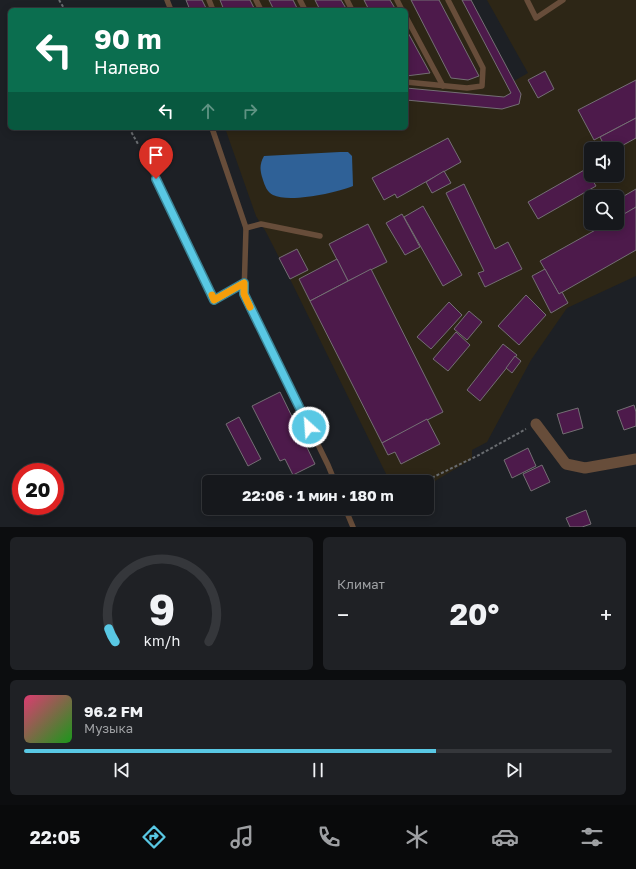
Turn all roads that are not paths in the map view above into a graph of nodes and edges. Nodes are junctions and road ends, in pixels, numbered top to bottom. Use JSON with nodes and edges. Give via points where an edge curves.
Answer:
{"nodes":[{"id":1,"x":448,"y":0,"type":"edge"},
{"id":2,"x":527,"y":0,"type":"edge"},
{"id":3,"x":563,"y":0,"type":"edge"},
{"id":4,"x":408,"y":21,"type":"edge"},
{"id":5,"x":408,"y":82,"type":"edge"},
{"id":6,"x":443,"y":86,"type":"junction"},
{"id":7,"x":213,"y":130,"type":"edge"},
{"id":8,"x":143,"y":152,"type":"road end"},
{"id":9,"x":246,"y":228,"type":"junction"},
{"id":10,"x":320,"y":236,"type":"dead end"},
{"id":11,"x":244,"y":283,"type":"junction"},
{"id":12,"x":536,"y":424,"type":"road end"},
{"id":13,"x":636,"y":459,"type":"edge"},
{"id":14,"x":332,"y":475,"type":"edge"},
{"id":15,"x":348,"y":515,"type":"edge"},
{"id":16,"x":353,"y":527,"type":"edge"}],
"edges":[{"from":1,"to":6,"type":"lane","via":[[483,68],[482,86]]},
{"from":2,"to":3,"type":"lane","via":[[536,18]]},
{"from":4,"to":6,"type":"lane"},
{"from":5,"to":6,"type":"lane"},
{"from":7,"to":9,"type":"lane"},
{"from":8,"to":11,"type":"lane","via":[[214,300]]},
{"from":9,"to":10,"type":"lane","via":[[261,224]]},
{"from":9,"to":11,"type":"lane"},
{"from":11,"to":14,"type":"lane","via":[[244,294]]},
{"from":12,"to":13,"type":"street","via":[[566,464],[585,468]]},
{"from":15,"to":16,"type":"lane"}]}
